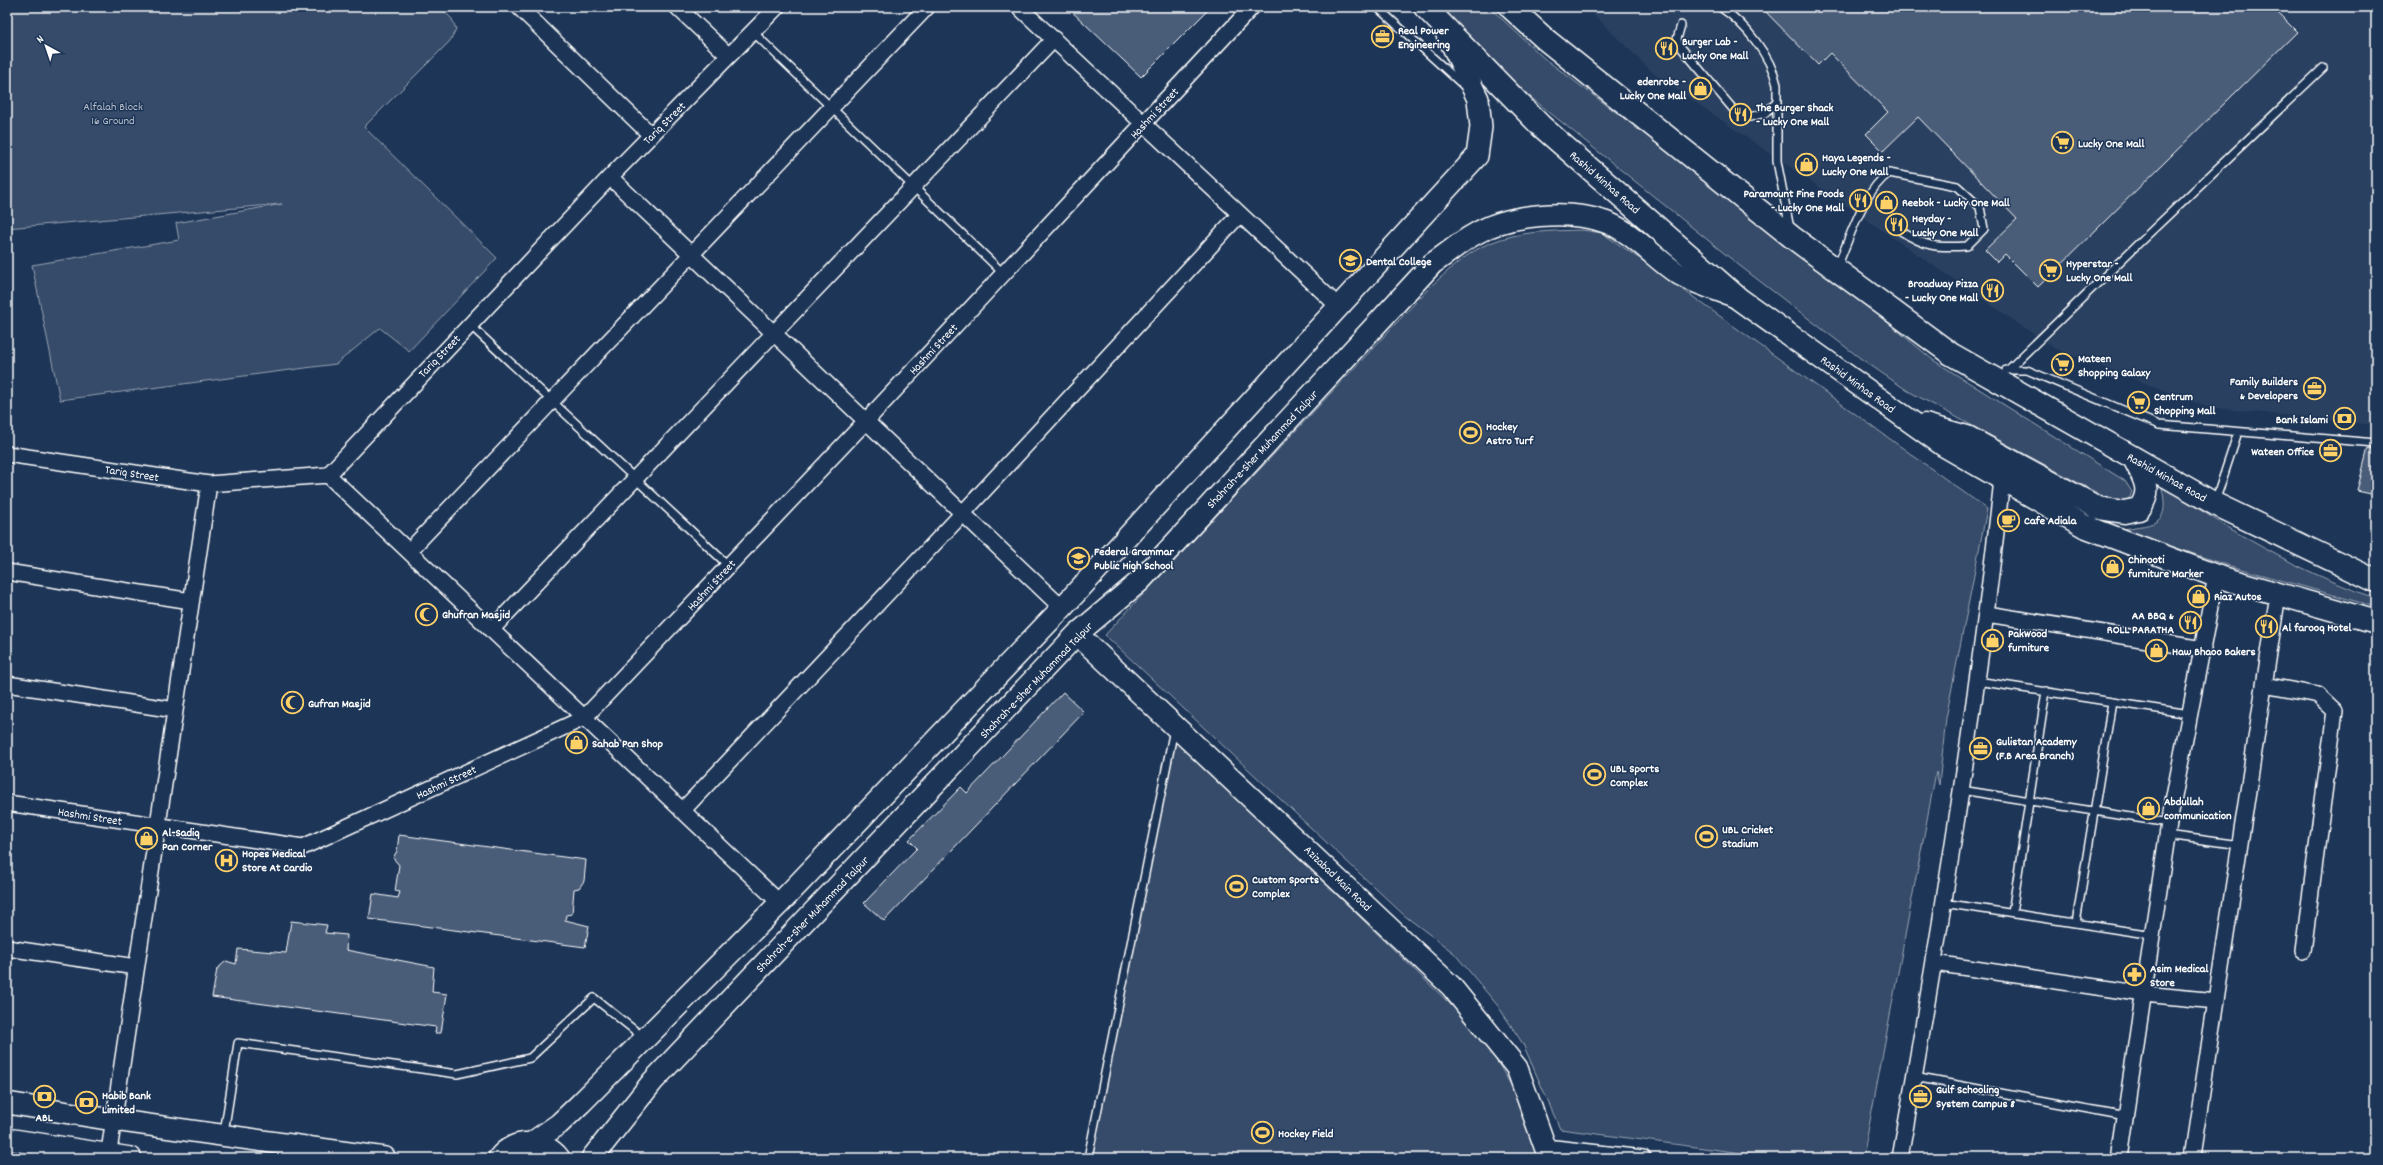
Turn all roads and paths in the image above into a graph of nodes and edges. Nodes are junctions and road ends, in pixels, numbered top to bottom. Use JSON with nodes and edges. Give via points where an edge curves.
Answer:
{"nodes":[{"id":1,"x":519,"y":7,"type":"edge"},
{"id":2,"x":677,"y":7,"type":"edge"},
{"id":3,"x":777,"y":7,"type":"edge"},
{"id":4,"x":927,"y":7,"type":"edge"},
{"id":5,"x":1020,"y":7,"type":"edge"},
{"id":6,"x":1252,"y":7,"type":"edge"},
{"id":7,"x":1377,"y":7,"type":"edge"},
{"id":8,"x":1425,"y":7,"type":"edge"},
{"id":9,"x":1511,"y":7,"type":"edge"},
{"id":10,"x":1720,"y":7,"type":"edge"},
{"id":11,"x":1681,"y":25,"type":"dead end"},
{"id":12,"x":1443,"y":26,"type":"junction"},
{"id":13,"x":753,"y":32,"type":"junction"},
{"id":14,"x":1054,"y":39,"type":"junction"},
{"id":15,"x":729,"y":56,"type":"junction"},
{"id":16,"x":2324,"y":68,"type":"dead end"},
{"id":17,"x":1478,"y":100,"type":"junction"},
{"id":18,"x":1776,"y":103,"type":"junction"},
{"id":19,"x":831,"y":108,"type":"junction"},
{"id":20,"x":1144,"y":124,"type":"junction"},
{"id":21,"x":651,"y":135,"type":"junction"},
{"id":22,"x":610,"y":177,"type":"junction"},
{"id":23,"x":914,"y":187,"type":"junction"},
{"id":24,"x":1240,"y":214,"type":"junction"},
{"id":25,"x":1899,"y":230,"type":"dead end"},
{"id":26,"x":1792,"y":237,"type":"junction"},
{"id":27,"x":692,"y":254,"type":"junction"},
{"id":28,"x":1836,"y":269,"type":"junction"},
{"id":29,"x":1004,"y":274,"type":"junction"},
{"id":30,"x":1739,"y":299,"type":"junction"},
{"id":31,"x":1338,"y":306,"type":"junction"},
{"id":32,"x":469,"y":324,"type":"junction"},
{"id":33,"x":774,"y":333,"type":"junction"},
{"id":34,"x":1995,"y":370,"type":"junction"},
{"id":35,"x":552,"y":401,"type":"junction"},
{"id":36,"x":867,"y":420,"type":"junction"},
{"id":37,"x":1909,"y":420,"type":"junction"},
{"id":38,"x":2238,"y":432,"type":"junction"},
{"id":39,"x":2376,"y":443,"type":"edge"},
{"id":40,"x":7,"y":454,"type":"edge"},
{"id":41,"x":2134,"y":458,"type":"junction"},
{"id":42,"x":328,"y":474,"type":"junction"},
{"id":43,"x":635,"y":479,"type":"junction"},
{"id":44,"x":2002,"y":480,"type":"junction"},
{"id":45,"x":209,"y":484,"type":"junction"},
{"id":46,"x":2215,"y":504,"type":"junction"},
{"id":47,"x":962,"y":513,"type":"junction"},
{"id":48,"x":409,"y":551,"type":"junction"},
{"id":49,"x":729,"y":566,"type":"junction"},
{"id":50,"x":7,"y":572,"type":"edge"},
{"id":51,"x":2216,"y":576,"type":"junction"},
{"id":52,"x":2376,"y":581,"type":"edge"},
{"id":53,"x":2278,"y":594,"type":"junction"},
{"id":54,"x":191,"y":601,"type":"junction"},
{"id":55,"x":1062,"y":608,"type":"junction"},
{"id":56,"x":1988,"y":614,"type":"junction"},
{"id":57,"x":2376,"y":622,"type":"edge"},
{"id":58,"x":492,"y":630,"type":"junction"},
{"id":59,"x":1078,"y":634,"type":"junction"},
{"id":60,"x":2203,"y":649,"type":"junction"},
{"id":61,"x":1977,"y":681,"type":"junction"},
{"id":62,"x":7,"y":684,"type":"edge"},
{"id":63,"x":2264,"y":685,"type":"junction"},
{"id":64,"x":2046,"y":691,"type":"junction"},
{"id":65,"x":2112,"y":702,"type":"junction"},
{"id":66,"x":175,"y":710,"type":"junction"},
{"id":67,"x":2190,"y":714,"type":"junction"},
{"id":68,"x":584,"y":718,"type":"junction"},
{"id":69,"x":1175,"y":725,"type":"junction"},
{"id":70,"x":1961,"y":790,"type":"junction"},
{"id":71,"x":2029,"y":800,"type":"junction"},
{"id":72,"x":7,"y":803,"type":"edge"},
{"id":73,"x":682,"y":811,"type":"junction"},
{"id":74,"x":2094,"y":811,"type":"junction"},
{"id":75,"x":157,"y":826,"type":"junction"},
{"id":76,"x":2168,"y":829,"type":"junction"},
{"id":77,"x":2240,"y":845,"type":"junction"},
{"id":78,"x":780,"y":903,"type":"junction"},
{"id":79,"x":1943,"y":903,"type":"junction"},
{"id":80,"x":2012,"y":913,"type":"junction"},
{"id":81,"x":2076,"y":923,"type":"junction"},
{"id":82,"x":2153,"y":935,"type":"junction"},
{"id":83,"x":7,"y":948,"type":"edge"},
{"id":84,"x":2303,"y":951,"type":"dead end"},
{"id":85,"x":1934,"y":963,"type":"junction"},
{"id":86,"x":136,"y":967,"type":"junction"},
{"id":87,"x":2144,"y":994,"type":"junction"},
{"id":88,"x":2216,"y":1001,"type":"junction"},
{"id":89,"x":645,"y":1038,"type":"junction"},
{"id":90,"x":1914,"y":1077,"type":"junction"},
{"id":91,"x":7,"y":1103,"type":"edge"},
{"id":92,"x":2126,"y":1116,"type":"junction"},
{"id":93,"x":113,"y":1120,"type":"junction"},
{"id":94,"x":224,"y":1136,"type":"junction"},
{"id":95,"x":7,"y":1139,"type":"edge"},
{"id":96,"x":533,"y":1142,"type":"junction"},
{"id":97,"x":1547,"y":1152,"type":"edge"},
{"id":98,"x":108,"y":1156,"type":"edge"},
{"id":99,"x":498,"y":1157,"type":"edge"},
{"id":100,"x":131,"y":1158,"type":"edge"},
{"id":101,"x":385,"y":1158,"type":"edge"},
{"id":102,"x":559,"y":1158,"type":"edge"},
{"id":103,"x":592,"y":1158,"type":"edge"},
{"id":104,"x":1088,"y":1158,"type":"edge"},
{"id":105,"x":1643,"y":1158,"type":"edge"},
{"id":106,"x":1900,"y":1158,"type":"edge"},
{"id":107,"x":2119,"y":1158,"type":"edge"},
{"id":108,"x":2192,"y":1158,"type":"edge"}],
"edges":[{"from":1,"to":21,"type":"street"},
{"from":2,"to":15,"type":"street"},
{"from":3,"to":13,"type":"street","name":"Tariq Street"},
{"from":4,"to":19,"type":"street"},
{"from":5,"to":14,"type":"street"},
{"from":6,"to":20,"type":"street","name":"Hashmi Street"},
{"from":7,"to":17,"type":"lane"},
{"from":8,"to":12,"type":"main road","name":"Rashid Minhas Road"},
{"from":9,"to":26,"type":"main road","name":"Rashid Minhas Road","via":[[1545,39]]},
{"from":10,"to":18,"type":"lane","via":[[1746,30],[1774,74],[1777,85]]},
{"from":11,"to":18,"type":"lane","via":[[1677,39],[1679,45],[1733,109],[1750,118],[1765,113]]},
{"from":12,"to":17,"type":"main road"},
{"from":12,"to":30,"type":"main road","name":"Rashid Minhas Road","via":[[1541,126]]},
{"from":13,"to":15,"type":"street","name":"Tariq Street"},
{"from":13,"to":19,"type":"lane"},
{"from":14,"to":20,"type":"street"},
{"from":14,"to":23,"type":"street"},
{"from":15,"to":21,"type":"street","name":"Tariq Street"},
{"from":16,"to":34,"type":"lane","via":[[2141,241]]},
{"from":17,"to":31,"type":"main road","via":[[1481,127],[1477,156]]},
{"from":18,"to":26,"type":"lane","via":[[1777,161]]},
{"from":19,"to":23,"type":"lane"},
{"from":19,"to":27,"type":"street"},
{"from":20,"to":24,"type":"street"},
{"from":20,"to":29,"type":"street","name":"Hashmi Street"},
{"from":21,"to":22,"type":"street","name":"Tariq Street"},
{"from":22,"to":27,"type":"street"},
{"from":22,"to":32,"type":"street","name":"Tariq Street"},
{"from":23,"to":29,"type":"lane"},
{"from":23,"to":33,"type":"street"},
{"from":24,"to":31,"type":"street"},
{"from":24,"to":47,"type":"street"},
{"from":25,"to":28,"type":"lane","via":[[1918,242],[1938,248],[1966,246],[1984,229],[1980,207],[1957,186],[1889,173],[1878,181],[1866,201]]},
{"from":26,"to":28,"type":"main road","name":"Rashid Minhas Road"},
{"from":27,"to":33,"type":"street"},
{"from":27,"to":35,"type":"street"},
{"from":28,"to":34,"type":"main road","name":"Rashid Minhas Road","via":[[1950,354]]},
{"from":29,"to":36,"type":"street","name":"Hashmi Street"},
{"from":30,"to":37,"type":"main road","name":"Rashid Minhas Road"},
{"from":30,"to":59,"type":"main road","name":"Shahrah-e-Sher Muhammad Talpur","via":[[1678,273],[1644,246],[1606,222],[1580,216],[1552,214],[1513,220],[1476,233],[1433,263],[1140,581]]},
{"from":31,"to":55,"type":"main road"},
{"from":32,"to":35,"type":"lane"},
{"from":32,"to":42,"type":"street","name":"Tariq Street"},
{"from":33,"to":36,"type":"street"},
{"from":33,"to":43,"type":"street"},
{"from":34,"to":38,"type":"lane","via":[[2026,370],[2159,425]]},
{"from":34,"to":41,"type":"main road","name":"Rashid Minhas Road"},
{"from":35,"to":43,"type":"lane"},
{"from":35,"to":48,"type":"street"},
{"from":36,"to":47,"type":"street"},
{"from":36,"to":49,"type":"street","name":"Hashmi Street"},
{"from":37,"to":41,"type":"main road","via":[[1967,437],[2098,508],[2124,512],[2139,509],[2147,498],[2146,486]]},
{"from":37,"to":44,"type":"main road","name":"Rashid Minhas Road","via":[[1945,446]]},
{"from":38,"to":39,"type":"lane"},
{"from":38,"to":46,"type":"lane"},
{"from":40,"to":45,"type":"street","name":"Tariq Street"},
{"from":41,"to":46,"type":"main road","name":"Rashid Minhas Road"},
{"from":42,"to":45,"type":"street","name":"Tariq Street"},
{"from":42,"to":48,"type":"street"},
{"from":43,"to":49,"type":"lane"},
{"from":43,"to":58,"type":"street"},
{"from":44,"to":51,"type":"main road","name":"Rashid Minhas Road","via":[[2084,526]]},
{"from":44,"to":56,"type":"street"},
{"from":45,"to":54,"type":"street"},
{"from":46,"to":52,"type":"main road","name":"Rashid Minhas Road"},
{"from":47,"to":55,"type":"street"},
{"from":47,"to":73,"type":"street"},
{"from":48,"to":58,"type":"street"},
{"from":49,"to":68,"type":"street","name":"Hashmi Street"},
{"from":50,"to":54,"type":"street"},
{"from":51,"to":53,"type":"main road","name":"Rashid Minhas Road"},
{"from":51,"to":60,"type":"street"},
{"from":53,"to":57,"type":"main road","name":"Rashid Minhas Road"},
{"from":53,"to":63,"type":"street"},
{"from":54,"to":66,"type":"street"},
{"from":55,"to":78,"type":"main road"},
{"from":56,"to":60,"type":"street"},
{"from":56,"to":61,"type":"street"},
{"from":58,"to":68,"type":"street"},
{"from":59,"to":69,"type":"main road","name":"Azizabad Main Road"},
{"from":59,"to":103,"type":"main road","name":"Shahrah-e-Sher Muhammad Talpur","via":[[653,1081]]},
{"from":60,"to":67,"type":"street"},
{"from":61,"to":64,"type":"lane"},
{"from":61,"to":70,"type":"street"},
{"from":62,"to":66,"type":"street"},
{"from":63,"to":77,"type":"street"},
{"from":63,"to":84,"type":"street","via":[[2318,695],[2334,710]]},
{"from":64,"to":65,"type":"lane"},
{"from":64,"to":71,"type":"lane"},
{"from":65,"to":67,"type":"lane"},
{"from":65,"to":74,"type":"lane"},
{"from":66,"to":75,"type":"street"},
{"from":67,"to":76,"type":"street"},
{"from":68,"to":73,"type":"street"},
{"from":68,"to":75,"type":"street","name":"Hashmi Street","via":[[303,847]]},
{"from":69,"to":97,"type":"main road","name":"Azizabad Main Road","via":[[1451,986],[1517,1068]]},
{"from":69,"to":104,"type":"lane"},
{"from":70,"to":71,"type":"lane"},
{"from":70,"to":79,"type":"street"},
{"from":71,"to":74,"type":"lane"},
{"from":71,"to":80,"type":"lane"},
{"from":72,"to":75,"type":"street","name":"Hashmi Street"},
{"from":73,"to":78,"type":"street"},
{"from":74,"to":76,"type":"lane"},
{"from":74,"to":81,"type":"lane"},
{"from":75,"to":86,"type":"street"},
{"from":76,"to":77,"type":"lane"},
{"from":76,"to":82,"type":"street"},
{"from":77,"to":88,"type":"street"},
{"from":78,"to":89,"type":"main road"},
{"from":79,"to":80,"type":"lane"},
{"from":79,"to":85,"type":"street"},
{"from":80,"to":81,"type":"lane"},
{"from":81,"to":82,"type":"lane"},
{"from":82,"to":87,"type":"street"},
{"from":83,"to":86,"type":"street"},
{"from":85,"to":87,"type":"street"},
{"from":85,"to":90,"type":"street"},
{"from":86,"to":93,"type":"street"},
{"from":87,"to":88,"type":"street"},
{"from":87,"to":92,"type":"street"},
{"from":88,"to":108,"type":"street"},
{"from":89,"to":94,"type":"lane","via":[[594,998],[530,1058],[457,1074],[238,1043]]},
{"from":89,"to":96,"type":"main road","via":[[559,1124]]},
{"from":90,"to":92,"type":"lane"},
{"from":90,"to":106,"type":"street"},
{"from":91,"to":93,"type":"main road"},
{"from":92,"to":107,"type":"street"},
{"from":93,"to":94,"type":"main road"},
{"from":93,"to":98,"type":"street"},
{"from":94,"to":101,"type":"main road"},
{"from":95,"to":98,"type":"main road"},
{"from":96,"to":99,"type":"main road","via":[[510,1148]]},
{"from":96,"to":102,"type":"main road"},
{"from":97,"to":105,"type":"street"},
{"from":98,"to":100,"type":"main road"}]}
